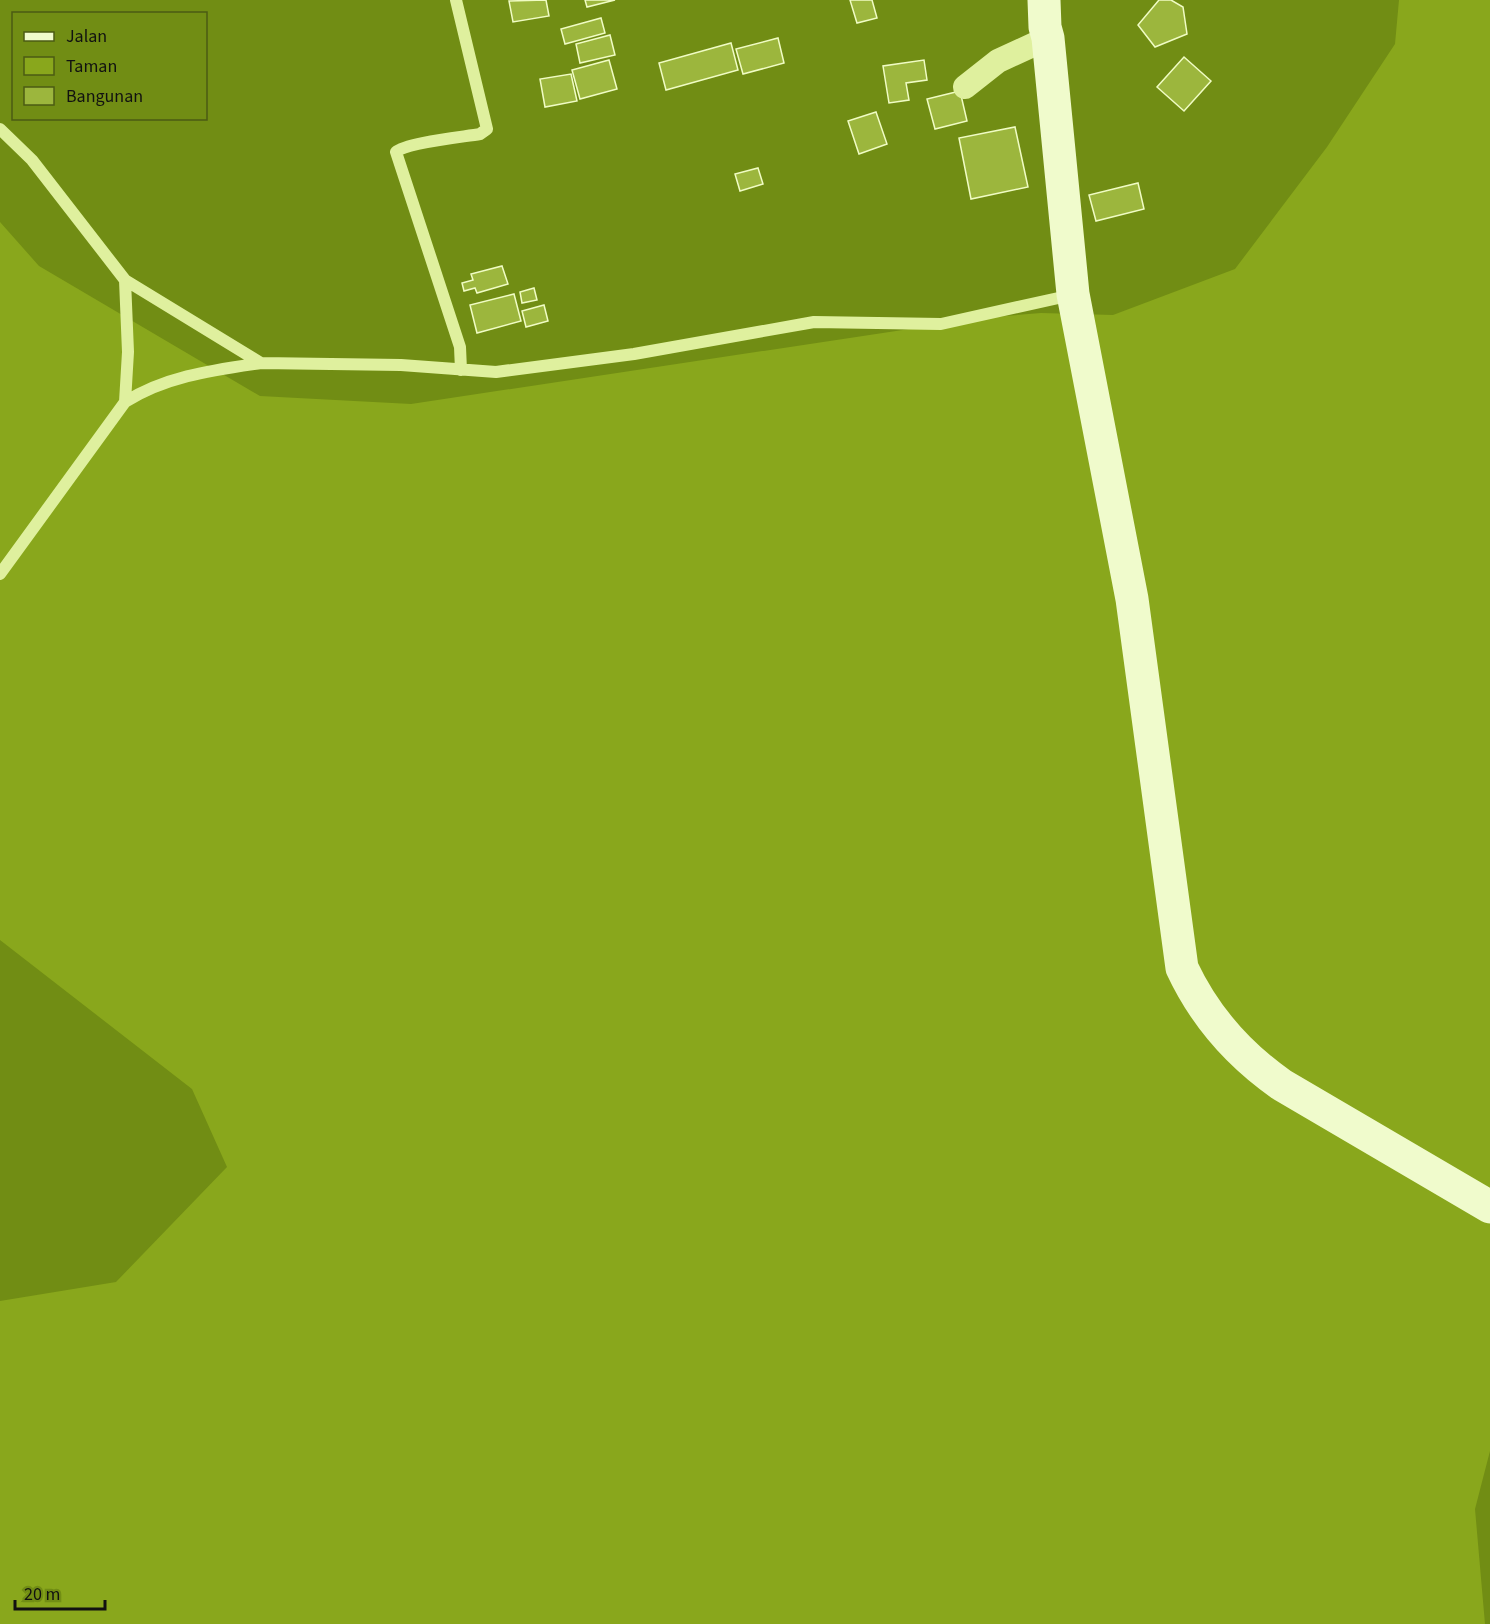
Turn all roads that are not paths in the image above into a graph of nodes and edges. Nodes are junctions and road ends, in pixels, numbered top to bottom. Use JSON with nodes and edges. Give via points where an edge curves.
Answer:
{"nodes":[{"id":1,"x":456,"y":0,"type":"edge"},
{"id":2,"x":1044,"y":0,"type":"edge"},
{"id":3,"x":1048,"y":38,"type":"junction"},
{"id":4,"x":965,"y":87,"type":"dead end"},
{"id":5,"x":0,"y":129,"type":"edge"},
{"id":6,"x":124,"y":280,"type":"junction"},
{"id":7,"x":1073,"y":294,"type":"junction"},
{"id":8,"x":261,"y":363,"type":"junction"},
{"id":9,"x":461,"y":370,"type":"junction"},
{"id":10,"x":125,"y":402,"type":"junction"},
{"id":11,"x":0,"y":574,"type":"edge"},
{"id":12,"x":1490,"y":1208,"type":"edge"}],
"edges":[{"from":1,"to":9,"type":"lane","via":[[487,129],[480,134],[398,149],[396,153],[460,347]]},
{"from":2,"to":3,"type":"main road"},
{"from":3,"to":4,"type":"street","via":[[998,61]]},
{"from":3,"to":7,"type":"main road"},
{"from":5,"to":6,"type":"lane","via":[[32,160]]},
{"from":6,"to":8,"type":"lane"},
{"from":6,"to":10,"type":"lane","via":[[128,352]]},
{"from":7,"to":9,"type":"lane","via":[[941,324],[814,322],[622,356],[496,372]]},
{"from":7,"to":12,"type":"main road","via":[[1132,599],[1182,968],[1214,1022],[1263,1072]]},
{"from":8,"to":9,"type":"lane"},
{"from":8,"to":10,"type":"lane","via":[[177,378]]},
{"from":10,"to":11,"type":"lane"}]}
